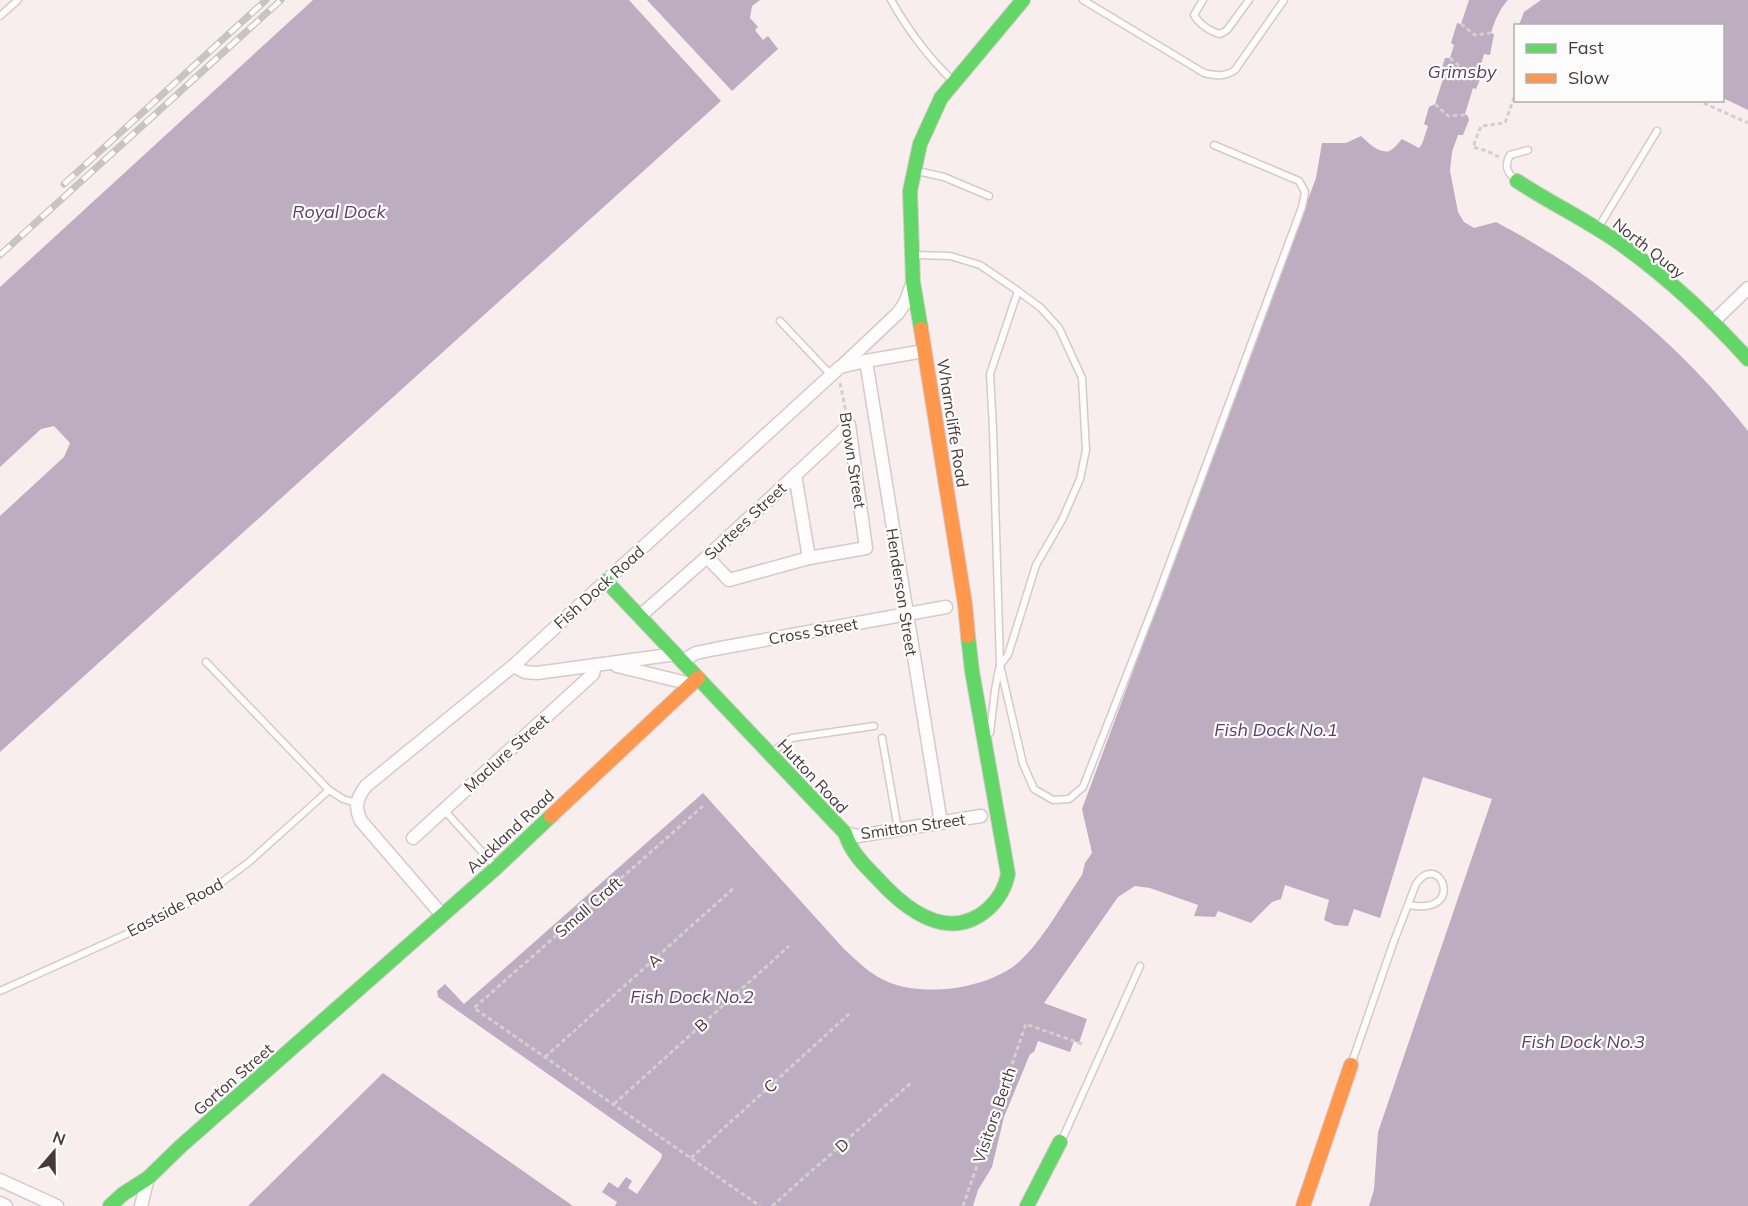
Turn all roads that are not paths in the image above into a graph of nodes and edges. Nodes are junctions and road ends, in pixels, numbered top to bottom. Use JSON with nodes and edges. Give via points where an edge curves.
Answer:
{"nodes":[{"id":1,"x":18,"y":0,"type":"edge"},
{"id":2,"x":891,"y":0,"type":"edge"},
{"id":3,"x":1023,"y":0,"type":"edge"},
{"id":4,"x":1083,"y":0,"type":"edge"},
{"id":5,"x":1203,"y":0,"type":"edge"},
{"id":6,"x":1249,"y":0,"type":"edge"},
{"id":7,"x":1284,"y":0,"type":"edge"},
{"id":8,"x":0,"y":16,"type":"edge"},
{"id":9,"x":954,"y":82,"type":"junction"},
{"id":10,"x":1657,"y":131,"type":"dead end"},
{"id":11,"x":1214,"y":145,"type":"dead end"},
{"id":12,"x":1528,"y":150,"type":"dead end"},
{"id":13,"x":913,"y":170,"type":"junction"},
{"id":14,"x":1517,"y":181,"type":"joint"},
{"id":15,"x":989,"y":196,"type":"dead end"},
{"id":16,"x":1598,"y":229,"type":"junction"},
{"id":17,"x":911,"y":255,"type":"junction"},
{"id":18,"x":913,"y":282,"type":"junction"},
{"id":19,"x":1748,"y":288,"type":"edge"},
{"id":20,"x":1018,"y":291,"type":"junction"},
{"id":21,"x":780,"y":321,"type":"dead end"},
{"id":22,"x":1712,"y":323,"type":"junction"},
{"id":23,"x":924,"y":351,"type":"junction"},
{"id":24,"x":1748,"y":359,"type":"edge"},
{"id":25,"x":866,"y":361,"type":"junction"},
{"id":26,"x":836,"y":371,"type":"junction"},
{"id":27,"x":849,"y":425,"type":"joint"},
{"id":28,"x":795,"y":475,"type":"junction"},
{"id":29,"x":707,"y":557,"type":"junction"},
{"id":30,"x":809,"y":558,"type":"junction"},
{"id":31,"x":606,"y":581,"type":"junction"},
{"id":32,"x":946,"y":607,"type":"dead end"},
{"id":33,"x":906,"y":615,"type":"junction"},
{"id":34,"x":640,"y":616,"type":"junction"},
{"id":35,"x":679,"y":658,"type":"junction"},
{"id":36,"x":206,"y":662,"type":"dead end"},
{"id":37,"x":609,"y":664,"type":"junction"},
{"id":38,"x":595,"y":665,"type":"junction"},
{"id":39,"x":513,"y":666,"type":"junction"},
{"id":40,"x":1000,"y":666,"type":"junction"},
{"id":41,"x":695,"y":681,"type":"junction"},
{"id":42,"x":874,"y":726,"type":"dead end"},
{"id":43,"x":882,"y":738,"type":"dead end"},
{"id":44,"x":770,"y":754,"type":"junction"},
{"id":45,"x":988,"y":758,"type":"junction"},
{"id":46,"x":329,"y":790,"type":"junction"},
{"id":47,"x":356,"y":803,"type":"junction"},
{"id":48,"x":444,"y":810,"type":"junction"},
{"id":49,"x":981,"y":816,"type":"dead end"},
{"id":50,"x":941,"y":823,"type":"junction"},
{"id":51,"x":898,"y":829,"type":"junction"},
{"id":52,"x":845,"y":833,"type":"junction"},
{"id":53,"x":413,"y":838,"type":"dead end"},
{"id":54,"x":496,"y":868,"type":"junction"},
{"id":55,"x":1007,"y":883,"type":"joint"},
{"id":56,"x":1410,"y":905,"type":"junction"},
{"id":57,"x":442,"y":915,"type":"junction"},
{"id":58,"x":1140,"y":966,"type":"dead end"},
{"id":59,"x":0,"y":991,"type":"edge"},
{"id":60,"x":341,"y":1005,"type":"joint"},
{"id":61,"x":1351,"y":1065,"type":"joint"},
{"id":62,"x":1060,"y":1142,"type":"joint"},
{"id":63,"x":148,"y":1178,"type":"junction"},
{"id":64,"x":0,"y":1180,"type":"edge"},
{"id":65,"x":0,"y":1203,"type":"edge"},
{"id":66,"x":6,"y":1206,"type":"edge"},
{"id":67,"x":57,"y":1206,"type":"edge"},
{"id":68,"x":110,"y":1206,"type":"edge"},
{"id":69,"x":141,"y":1206,"type":"edge"},
{"id":70,"x":1027,"y":1206,"type":"edge"},
{"id":71,"x":1303,"y":1206,"type":"edge"}],
"edges":[{"from":1,"to":8,"type":"lane"},
{"from":2,"to":9,"type":"lane","via":[[909,31]]},
{"from":3,"to":9,"type":"street","name":"Wharncliffe Road"},
{"from":4,"to":7,"type":"lane","via":[[1204,73],[1216,76],[1235,70]]},
{"from":5,"to":6,"type":"lane","via":[[1194,15],[1220,34]]},
{"from":9,"to":13,"type":"street","name":"Wharncliffe Road","via":[[930,119]]},
{"from":10,"to":16,"type":"lane"},
{"from":11,"to":40,"type":"lane","via":[[1299,181],[1305,192],[1302,207],[1083,787],[1070,799],[1053,800],[1034,789],[1023,764]]},
{"from":12,"to":14,"type":"lane","via":[[1510,155],[1507,162],[1506,168]]},
{"from":13,"to":15,"type":"lane","via":[[944,177]]},
{"from":13,"to":17,"type":"street","name":"Wharncliffe Road"},
{"from":14,"to":16,"type":"street","name":"North Quay"},
{"from":16,"to":22,"type":"street","name":"North Quay","via":[[1640,258]]},
{"from":17,"to":18,"type":"street","name":"Wharncliffe Road"},
{"from":17,"to":20,"type":"lane","via":[[950,256],[980,265]]},
{"from":18,"to":23,"type":"street","name":"Wharncliffe Road"},
{"from":18,"to":26,"type":"street","name":"Fish Dock Road","via":[[898,313]]},
{"from":19,"to":22,"type":"street"},
{"from":20,"to":40,"type":"lane","via":[[990,375]]},
{"from":20,"to":40,"type":"lane","via":[[1059,328],[1082,378],[1086,450],[1080,479],[1036,565],[1008,655]]},
{"from":21,"to":26,"type":"lane"},
{"from":22,"to":24,"type":"street","name":"North Quay"},
{"from":23,"to":25,"type":"street","name":"Fish Dock Road"},
{"from":23,"to":45,"type":"street","name":"Wharncliffe Road"},
{"from":25,"to":26,"type":"street","name":"Fish Dock Road"},
{"from":25,"to":33,"type":"street","name":"Henderson Street"},
{"from":26,"to":31,"type":"street","name":"Fish Dock Road"},
{"from":27,"to":28,"type":"street","name":"Surtees Street"},
{"from":27,"to":30,"type":"street","name":"Brown Street","via":[[866,548]]},
{"from":28,"to":29,"type":"street","name":"Surtees Street"},
{"from":28,"to":30,"type":"street"},
{"from":29,"to":30,"type":"street","via":[[729,580]]},
{"from":29,"to":34,"type":"street","name":"Surtees Street"},
{"from":31,"to":34,"type":"street","name":"Hutton Road"},
{"from":31,"to":39,"type":"street","name":"Fish Dock Road"},
{"from":32,"to":33,"type":"street","name":"Cross Street"},
{"from":33,"to":35,"type":"street","name":"Cross Street"},
{"from":33,"to":50,"type":"street","name":"Henderson Street"},
{"from":34,"to":35,"type":"street","name":"Hutton Road"},
{"from":35,"to":37,"type":"street","name":"Cross Street"},
{"from":35,"to":41,"type":"street","name":"Hutton Road"},
{"from":36,"to":46,"type":"lane"},
{"from":37,"to":38,"type":"street","name":"Cross Street"},
{"from":37,"to":41,"type":"street","name":"Cross Street"},
{"from":38,"to":39,"type":"street","name":"Cross Street","via":[[537,673]]},
{"from":38,"to":48,"type":"street","name":"Maclure Street","via":[[593,674]]},
{"from":39,"to":47,"type":"street","name":"Fish Dock Road","via":[[366,786]]},
{"from":40,"to":45,"type":"lane"},
{"from":41,"to":44,"type":"street","name":"Hutton Road"},
{"from":41,"to":54,"type":"street","name":"Auckland Road"},
{"from":42,"to":44,"type":"lane","via":[[792,738]]},
{"from":43,"to":51,"type":"lane"},
{"from":44,"to":52,"type":"street","name":"Hutton Road"},
{"from":45,"to":55,"type":"street","name":"Wharncliffe Road"},
{"from":46,"to":47,"type":"lane"},
{"from":46,"to":59,"type":"lane","name":"Eastside Road","via":[[258,856],[206,894]]},
{"from":47,"to":57,"type":"street","via":[[361,821]]},
{"from":48,"to":53,"type":"street","name":"Maclure Street"},
{"from":48,"to":54,"type":"lane"},
{"from":49,"to":50,"type":"street","name":"Smitton Street"},
{"from":50,"to":51,"type":"street","name":"Smitton Street"},
{"from":51,"to":52,"type":"street","name":"Smitton Street","via":[[858,836]]},
{"from":52,"to":55,"type":"street","name":"Hutton Road","via":[[849,848],[892,895],[923,918],[952,923],[975,918],[995,903]]},
{"from":54,"to":57,"type":"street","name":"Auckland Road"},
{"from":56,"to":56,"type":"lane","via":[[1421,877],[1436,875],[1442,880],[1444,889],[1432,907]]},
{"from":56,"to":61,"type":"lane"},
{"from":57,"to":60,"type":"street","name":"Auckland Road"},
{"from":58,"to":62,"type":"lane"},
{"from":60,"to":63,"type":"street","name":"Gorton Street"},
{"from":61,"to":71,"type":"street"},
{"from":62,"to":70,"type":"street"},
{"from":63,"to":68,"type":"street","name":"Gorton Street"},
{"from":63,"to":69,"type":"street"},
{"from":64,"to":67,"type":"street"},
{"from":65,"to":66,"type":"street"}]}
